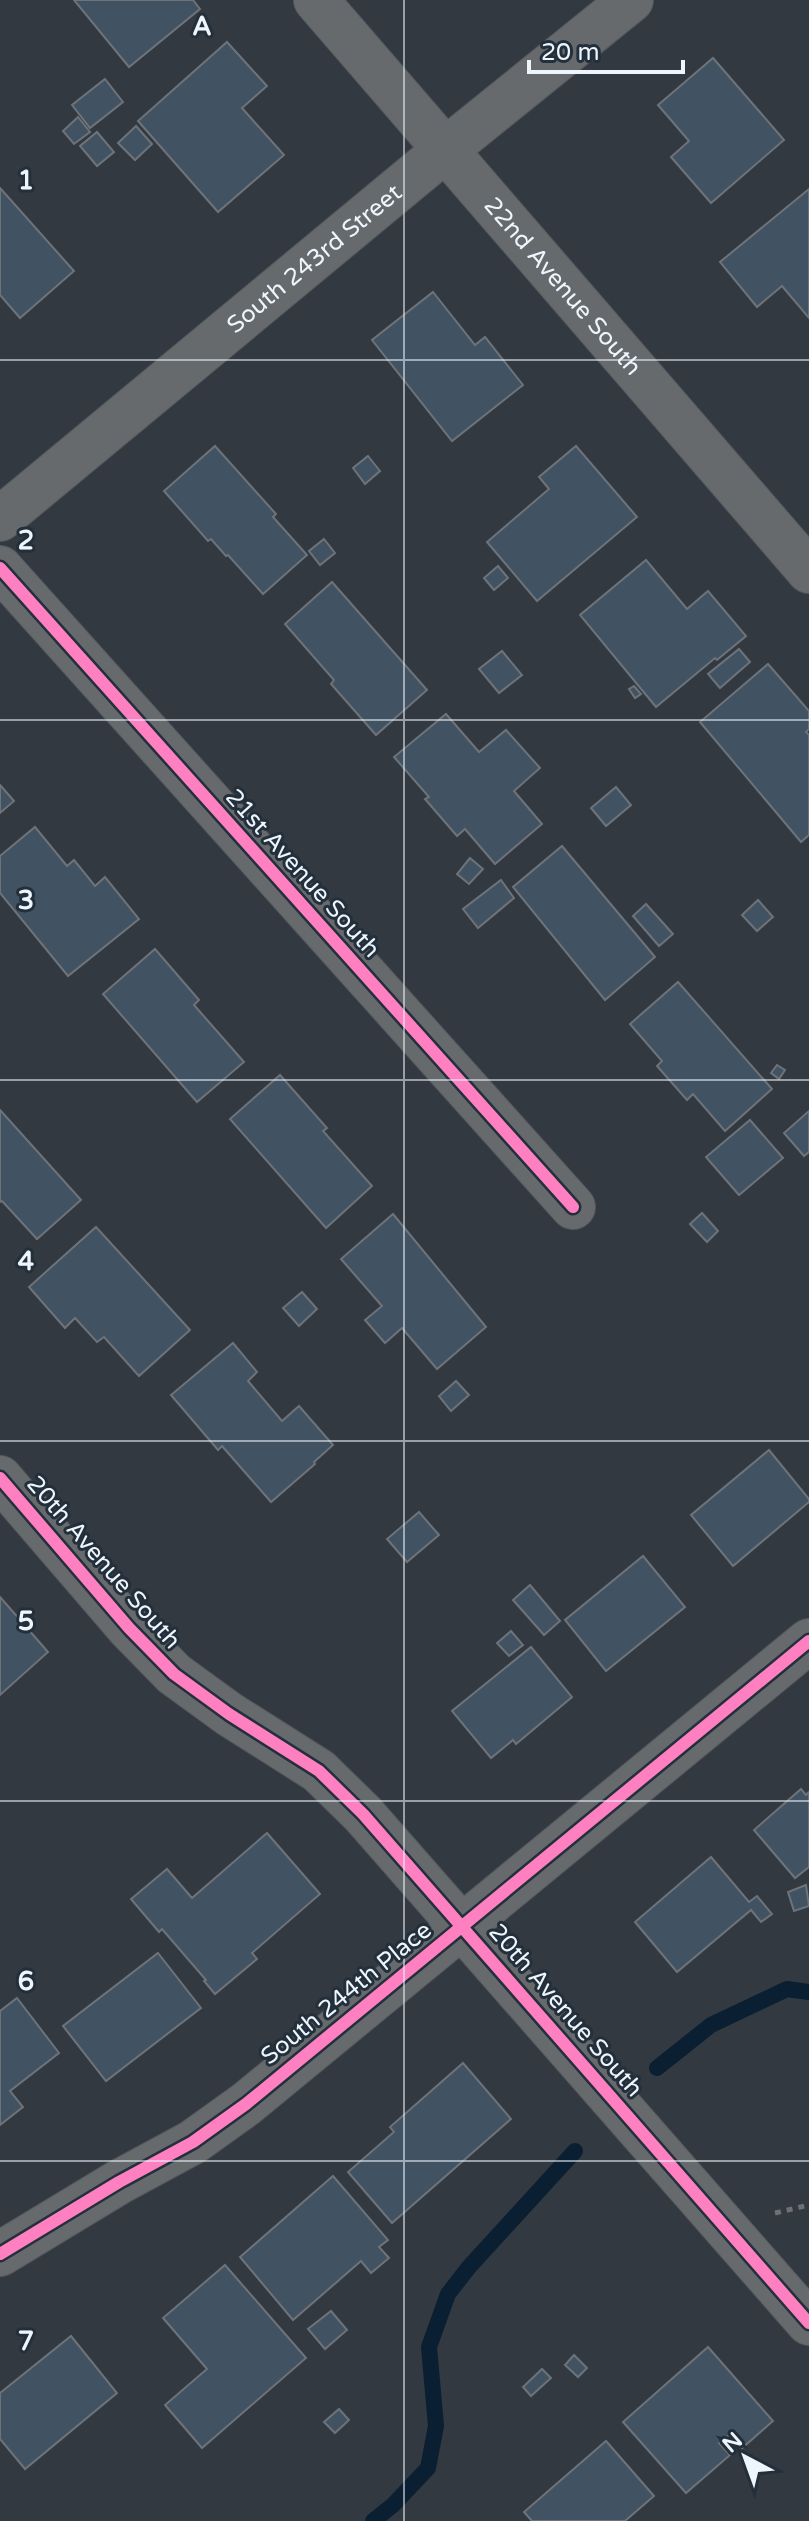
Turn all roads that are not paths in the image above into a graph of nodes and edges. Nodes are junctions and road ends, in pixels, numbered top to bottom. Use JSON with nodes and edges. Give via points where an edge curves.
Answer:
{"nodes":[{"id":1,"x":316,"y":0,"type":"edge"},
{"id":2,"x":631,"y":0,"type":"edge"},
{"id":3,"x":444,"y":151,"type":"junction"},
{"id":4,"x":0,"y":519,"type":"edge"},
{"id":5,"x":0,"y":568,"type":"edge"},
{"id":6,"x":809,"y":571,"type":"edge"},
{"id":7,"x":573,"y":1207,"type":"dead end"},
{"id":8,"x":0,"y":1478,"type":"edge"},
{"id":9,"x":809,"y":1641,"type":"edge"},
{"id":10,"x":463,"y":1926,"type":"junction"},
{"id":11,"x":0,"y":2254,"type":"edge"},
{"id":12,"x":809,"y":2323,"type":"edge"}],
"edges":[{"from":1,"to":3,"type":"street","name":"22nd Avenue South"},
{"from":2,"to":3,"type":"street","name":"South 243rd Street"},
{"from":3,"to":4,"type":"street","name":"South 243rd Street"},
{"from":3,"to":6,"type":"street","name":"22nd Avenue South"},
{"from":5,"to":7,"type":"street","name":"21st Avenue South"},
{"from":8,"to":10,"type":"street","name":"20th Avenue South","via":[[174,1674],[319,1771]]},
{"from":9,"to":10,"type":"street","name":"South 244th Place"},
{"from":10,"to":11,"type":"street","name":"South 244th Place","via":[[193,2142]]},
{"from":10,"to":12,"type":"street","name":"20th Avenue South"}]}
